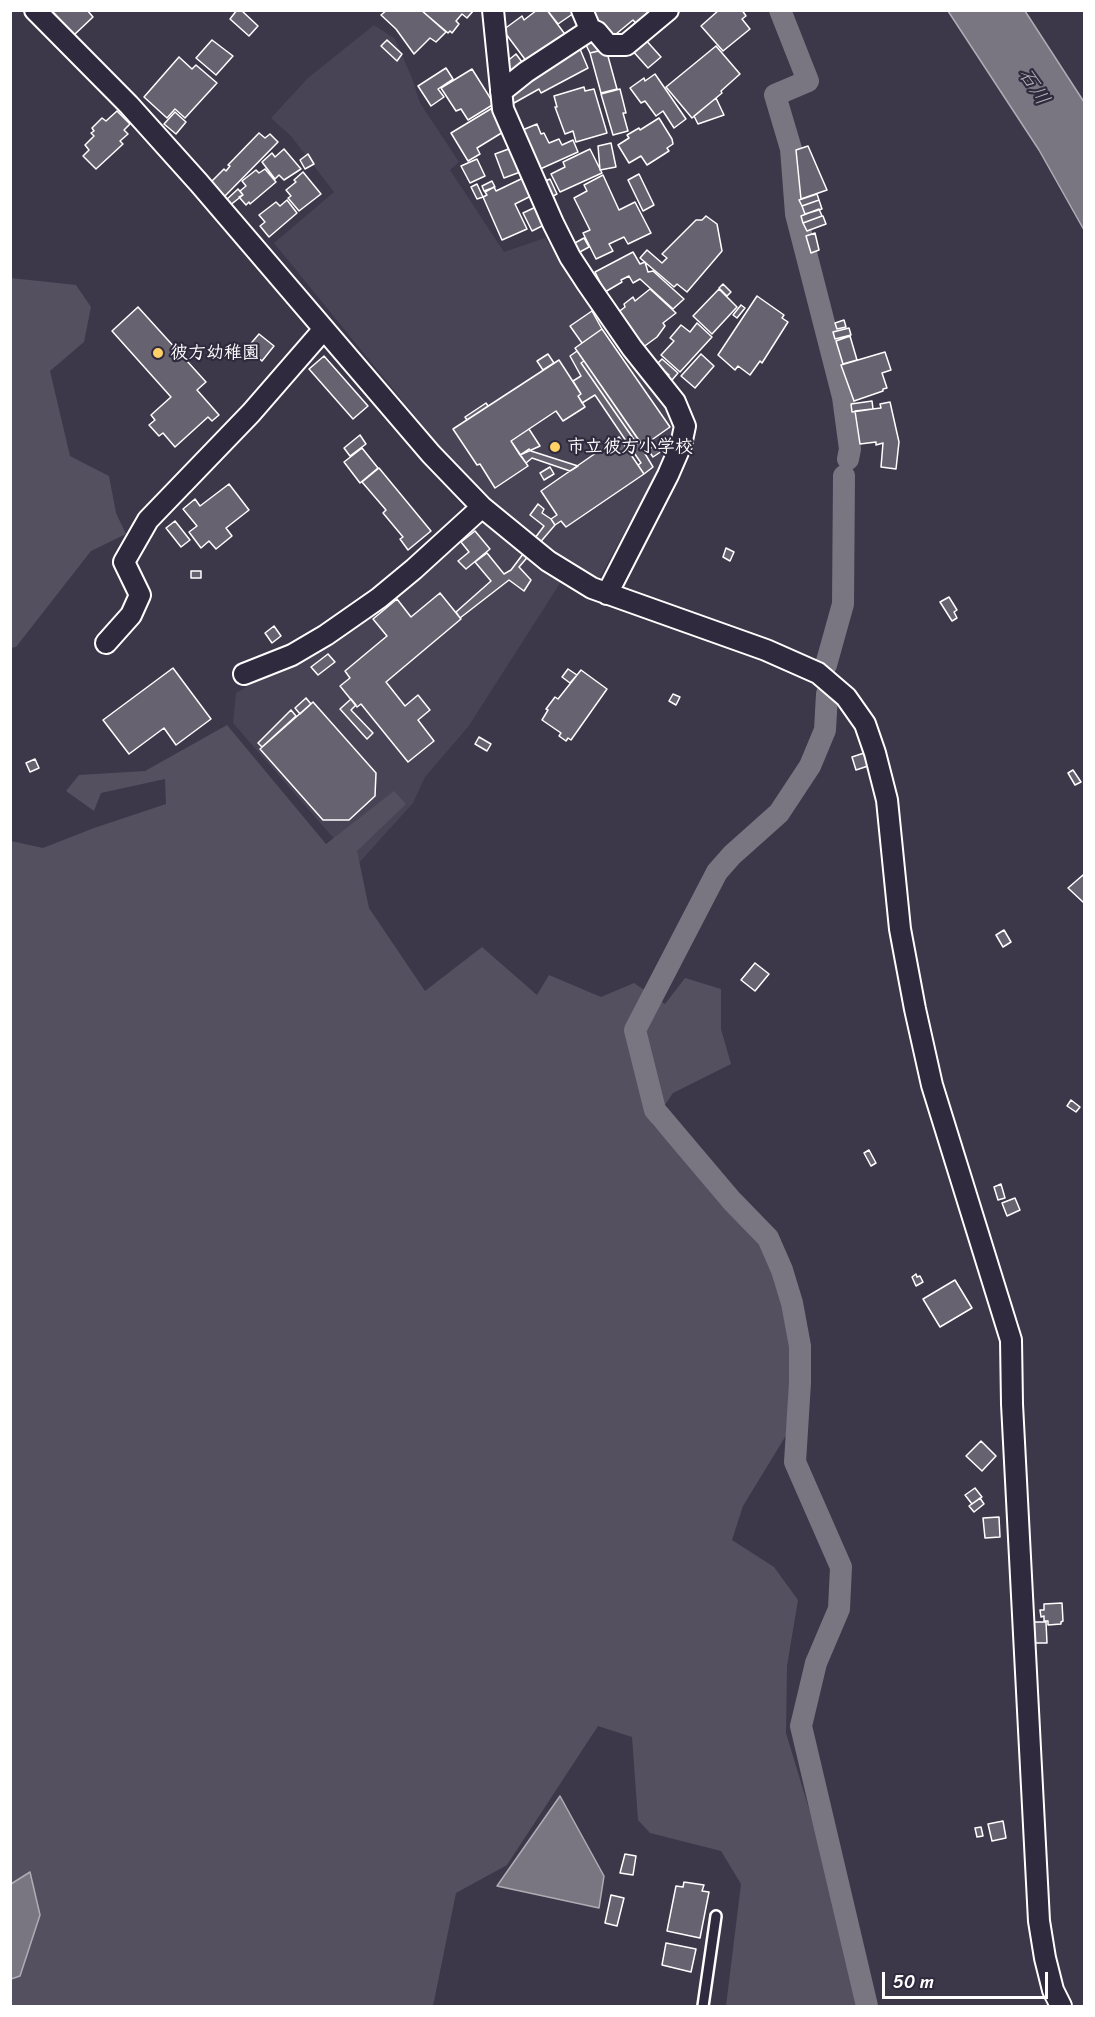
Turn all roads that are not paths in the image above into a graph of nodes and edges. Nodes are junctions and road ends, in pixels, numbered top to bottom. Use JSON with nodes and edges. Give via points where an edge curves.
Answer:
{"nodes":[{"id":1,"x":35,"y":10,"type":"edge"},
{"id":2,"x":493,"y":10,"type":"edge"},
{"id":3,"x":668,"y":10,"type":"edge"},
{"id":4,"x":585,"y":19,"type":"edge"},
{"id":5,"x":501,"y":92,"type":"junction"},
{"id":6,"x":324,"y":329,"type":"junction"},
{"id":7,"x":482,"y":507,"type":"junction"},
{"id":8,"x":607,"y":594,"type":"junction"},
{"id":9,"x":106,"y":643,"type":"dead end"},
{"id":10,"x":244,"y":674,"type":"dead end"},
{"id":11,"x":716,"y":1916,"type":"dead end"},
{"id":12,"x":703,"y":2007,"type":"edge"},
{"id":13,"x":1061,"y":2007,"type":"edge"}],
"edges":[{"from":1,"to":6,"type":"street","via":[[129,105]]},
{"from":2,"to":5,"type":"street"},
{"from":3,"to":4,"type":"street","via":[[626,45],[608,45]]},
{"from":4,"to":5,"type":"street","via":[[587,32]]},
{"from":5,"to":8,"type":"street","via":[[503,109],[570,257],[632,348],[675,402],[685,426],[668,475]]},
{"from":6,"to":7,"type":"street"},
{"from":6,"to":9,"type":"street","via":[[251,413],[148,520],[124,562],[140,595],[131,615]]},
{"from":7,"to":8,"type":"street","via":[[548,561]]},
{"from":7,"to":10,"type":"street","via":[[379,598],[292,655]]},
{"from":8,"to":13,"type":"street","via":[[766,650],[818,673],[846,697],[865,724],[875,753],[886,800],[900,929],[932,1085],[1011,1340],[1040,1922],[1045,1958]]},
{"from":11,"to":12,"type":"lane"}]}
